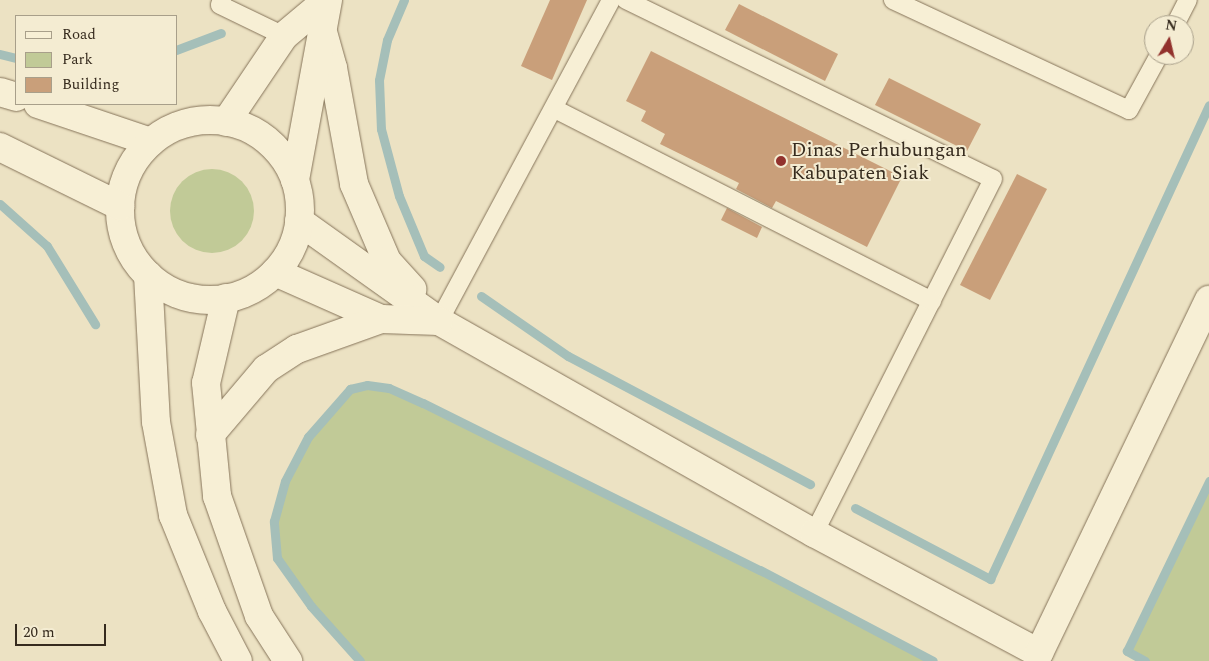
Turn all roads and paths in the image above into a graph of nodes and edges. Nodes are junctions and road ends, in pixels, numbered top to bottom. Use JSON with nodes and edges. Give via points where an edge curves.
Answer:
{"nodes":[{"id":1,"x":611,"y":0,"type":"edge"},
{"id":2,"x":626,"y":0,"type":"edge"},
{"id":3,"x":893,"y":0,"type":"edge"},
{"id":4,"x":1188,"y":0,"type":"edge"},
{"id":5,"x":216,"y":2,"type":"edge"},
{"id":6,"x":325,"y":8,"type":"edge"},
{"id":7,"x":1180,"y":15,"type":"edge"},
{"id":8,"x":284,"y":36,"type":"junction"},
{"id":9,"x":1154,"y":65,"type":"edge"},
{"id":10,"x":0,"y":92,"type":"edge"},
{"id":11,"x":15,"y":97,"type":"edge"},
{"id":12,"x":41,"y":105,"type":"edge"},
{"id":13,"x":555,"y":109,"type":"junction"},
{"id":14,"x":226,"y":122,"type":"junction"},
{"id":15,"x":151,"y":142,"type":"junction"},
{"id":16,"x":0,"y":147,"type":"edge"},
{"id":17,"x":295,"y":180,"type":"junction"},
{"id":18,"x":120,"y":206,"type":"junction"},
{"id":19,"x":299,"y":221,"type":"junction"},
{"id":20,"x":275,"y":272,"type":"junction"},
{"id":21,"x":148,"y":275,"type":"junction"},
{"id":22,"x":226,"y":298,"type":"junction"},
{"id":23,"x":1209,"y":300,"type":"edge"},
{"id":24,"x":932,"y":301,"type":"junction"},
{"id":25,"x":381,"y":319,"type":"junction"},
{"id":26,"x":439,"y":321,"type":"junction"},
{"id":27,"x":210,"y":435,"type":"junction"},
{"id":28,"x":814,"y":532,"type":"junction"},
{"id":29,"x":1042,"y":658,"type":"edge"},
{"id":30,"x":238,"y":661,"type":"edge"},
{"id":31,"x":288,"y":661,"type":"edge"}],
"edges":[{"from":1,"to":13,"type":"lane"},
{"from":2,"to":24,"type":"lane","via":[[993,179]]},
{"from":3,"to":9,"type":"lane","via":[[1129,110]]},
{"from":4,"to":7,"type":"lane"},
{"from":5,"to":8,"type":"lane"},
{"from":6,"to":8,"type":"street"},
{"from":6,"to":17,"type":"street"},
{"from":6,"to":26,"type":"street","via":[[354,184],[387,261]]},
{"from":8,"to":14,"type":"street"},
{"from":10,"to":11,"type":"street"},
{"from":12,"to":15,"type":"street"},
{"from":13,"to":24,"type":"lane"},
{"from":13,"to":26,"type":"lane"},
{"from":14,"to":15,"type":"street","via":[[186,124]]},
{"from":14,"to":17,"type":"street","via":[[268,142],[284,159]]},
{"from":15,"to":18,"type":"street","via":[[129,170]]},
{"from":16,"to":18,"type":"street"},
{"from":17,"to":19,"type":"street"},
{"from":18,"to":21,"type":"street","via":[[126,243]]},
{"from":19,"to":20,"type":"street","via":[[295,239]]},
{"from":19,"to":26,"type":"street"},
{"from":20,"to":22,"type":"street","via":[[253,289]]},
{"from":20,"to":25,"type":"street"},
{"from":21,"to":22,"type":"street","via":[[184,296]]},
{"from":21,"to":30,"type":"street","via":[[156,422],[173,514],[212,612]]},
{"from":22,"to":27,"type":"street","via":[[206,383]]},
{"from":23,"to":29,"type":"street"},
{"from":24,"to":28,"type":"lane"},
{"from":25,"to":26,"type":"street"},
{"from":25,"to":27,"type":"street","via":[[297,349],[266,369]]},
{"from":26,"to":28,"type":"street"},
{"from":27,"to":31,"type":"street","via":[[216,496],[242,573],[259,616]]},
{"from":28,"to":29,"type":"street"}]}
